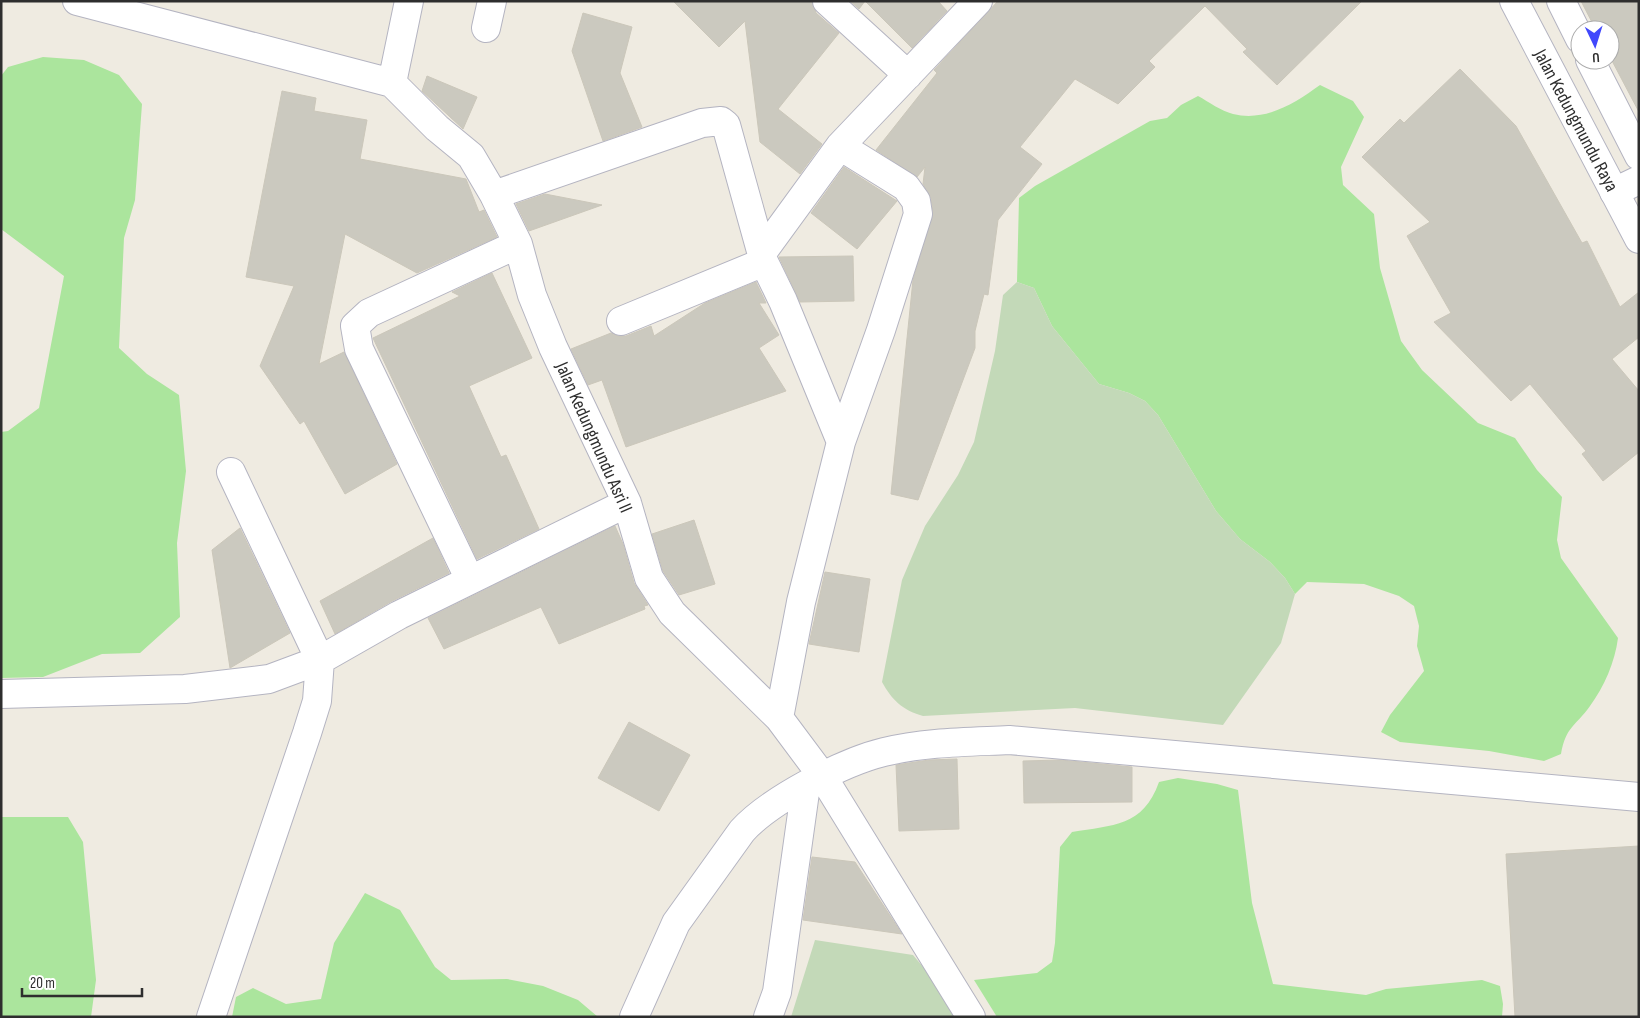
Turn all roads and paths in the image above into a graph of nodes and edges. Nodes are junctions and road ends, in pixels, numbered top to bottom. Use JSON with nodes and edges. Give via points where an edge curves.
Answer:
{"nodes":[{"id":1,"x":77,"y":1,"type":"edge"},
{"id":2,"x":409,"y":1,"type":"edge"},
{"id":3,"x":492,"y":1,"type":"edge"},
{"id":4,"x":827,"y":1,"type":"edge"},
{"id":5,"x":978,"y":1,"type":"edge"},
{"id":6,"x":1514,"y":1,"type":"edge"},
{"id":7,"x":1561,"y":1,"type":"edge"},
{"id":8,"x":1570,"y":20,"type":"edge"},
{"id":9,"x":486,"y":28,"type":"dead end"},
{"id":10,"x":1595,"y":70,"type":"edge"},
{"id":11,"x":908,"y":75,"type":"junction"},
{"id":12,"x":392,"y":83,"type":"junction"},
{"id":13,"x":840,"y":146,"type":"junction"},
{"id":14,"x":1639,"y":156,"type":"edge"},
{"id":15,"x":1639,"y":180,"type":"edge"},
{"id":16,"x":1614,"y":192,"type":"junction"},
{"id":17,"x":494,"y":195,"type":"junction"},
{"id":18,"x":1639,"y":239,"type":"edge"},
{"id":19,"x":518,"y":244,"type":"junction"},
{"id":20,"x":763,"y":257,"type":"junction"},
{"id":21,"x":621,"y":321,"type":"dead end"},
{"id":22,"x":842,"y":442,"type":"junction"},
{"id":23,"x":231,"y":472,"type":"dead end"},
{"id":24,"x":627,"y":503,"type":"junction"},
{"id":25,"x":470,"y":580,"type":"junction"},
{"id":26,"x":320,"y":660,"type":"junction"},
{"id":27,"x":1,"y":694,"type":"edge"},
{"id":28,"x":779,"y":718,"type":"junction"},
{"id":29,"x":814,"y":781,"type":"junction"},
{"id":30,"x":1639,"y":798,"type":"edge"},
{"id":31,"x":211,"y":1017,"type":"edge"},
{"id":32,"x":634,"y":1017,"type":"edge"},
{"id":33,"x":768,"y":1017,"type":"edge"},
{"id":34,"x":971,"y":1017,"type":"edge"}],
"edges":[{"from":1,"to":12,"type":"street"},
{"from":2,"to":12,"type":"street"},
{"from":3,"to":9,"type":"street"},
{"from":4,"to":11,"type":"street"},
{"from":5,"to":11,"type":"street"},
{"from":6,"to":16,"type":"street","name":"Jalan Kedungmundu Raya"},
{"from":7,"to":8,"type":"street"},
{"from":10,"to":14,"type":"street","name":"Jalan Kedungmundu Raya"},
{"from":11,"to":13,"type":"street"},
{"from":12,"to":17,"type":"street","name":"Jalan Kedungmundu Asri II","via":[[437,128],[471,156]]},
{"from":13,"to":20,"type":"street"},
{"from":13,"to":22,"type":"street","via":[[906,187],[916,201],[918,214],[882,330]]},
{"from":15,"to":16,"type":"street"},
{"from":16,"to":18,"type":"street","name":"Jalan Kedungmundu Raya"},
{"from":17,"to":19,"type":"street","name":"Jalan Kedungmundu Asri II"},
{"from":17,"to":20,"type":"street","via":[[702,123],[720,121],[729,130]]},
{"from":19,"to":24,"type":"street","name":"Jalan Kedungmundu Asri II","via":[[532,295],[553,346]]},
{"from":19,"to":25,"type":"street","via":[[369,313],[355,326],[359,350]]},
{"from":20,"to":21,"type":"street"},
{"from":20,"to":22,"type":"street"},
{"from":22,"to":28,"type":"street","via":[[801,602]]},
{"from":23,"to":26,"type":"street"},
{"from":24,"to":25,"type":"street"},
{"from":24,"to":28,"type":"street","name":"Jalan Kedungmundu Asri II","via":[[649,578],[672,613]]},
{"from":25,"to":26,"type":"street","via":[[399,615]]},
{"from":26,"to":27,"type":"street","via":[[269,679],[185,689]]},
{"from":26,"to":31,"type":"street","via":[[316,702],[307,733]]},
{"from":28,"to":29,"type":"street","name":"Jalan Kedungmundu Asri II"},
{"from":29,"to":30,"type":"street","via":[[882,752],[932,744],[1009,740]]},
{"from":29,"to":32,"type":"street","via":[[769,807],[742,831],[676,923]]},
{"from":29,"to":33,"type":"street","via":[[777,992]]},
{"from":29,"to":34,"type":"street","name":"Jalan Kedungmundu Asri II"}]}
